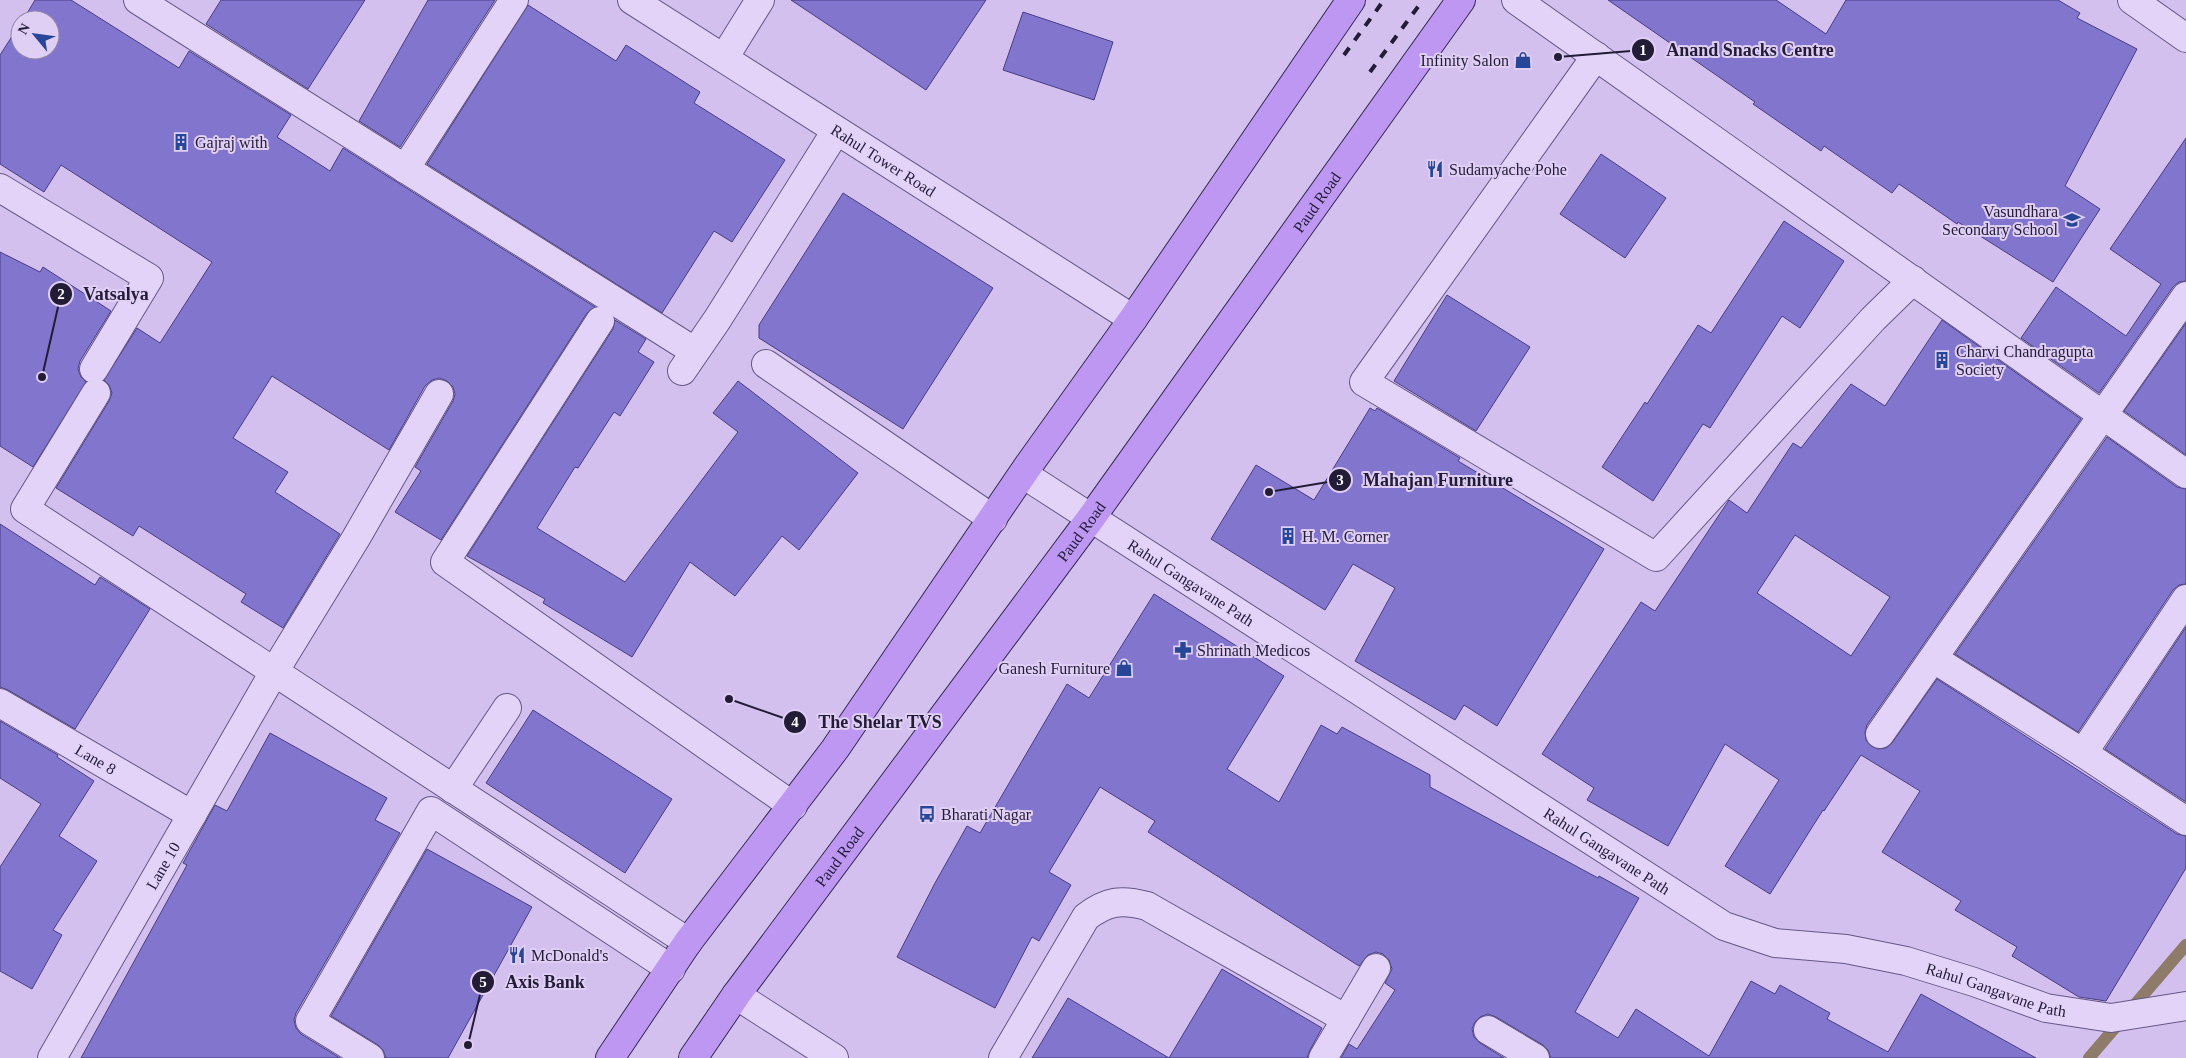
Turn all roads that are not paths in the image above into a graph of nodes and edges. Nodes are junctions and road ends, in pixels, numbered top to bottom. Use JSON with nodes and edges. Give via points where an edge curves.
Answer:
{"nodes":[{"id":1,"x":138,"y":0,"type":"edge"},
{"id":2,"x":514,"y":0,"type":"edge"},
{"id":3,"x":632,"y":0,"type":"edge"},
{"id":4,"x":760,"y":0,"type":"edge"},
{"id":5,"x":1350,"y":0,"type":"edge"},
{"id":6,"x":1461,"y":0,"type":"edge"},
{"id":7,"x":1516,"y":0,"type":"edge"},
{"id":8,"x":2132,"y":0,"type":"edge"},
{"id":9,"x":2186,"y":38,"type":"edge"},
{"id":10,"x":1596,"y":56,"type":"junction"},
{"id":11,"x":724,"y":58,"type":"junction"},
{"id":12,"x":836,"y":131,"type":"junction"},
{"id":13,"x":405,"y":169,"type":"junction"},
{"id":14,"x":0,"y":188,"type":"edge"},
{"id":15,"x":1913,"y":280,"type":"junction"},
{"id":16,"x":2186,"y":296,"type":"edge"},
{"id":17,"x":1133,"y":319,"type":"junction"},
{"id":18,"x":600,"y":321,"type":"dead end"},
{"id":19,"x":766,"y":364,"type":"dead end"},
{"id":20,"x":439,"y":394,"type":"dead end"},
{"id":21,"x":2104,"y":416,"type":"junction"},
{"id":22,"x":1023,"y":474,"type":"junction"},
{"id":23,"x":2186,"y":474,"type":"edge"},
{"id":24,"x":1091,"y":518,"type":"junction"},
{"id":25,"x":993,"y":519,"type":"junction"},
{"id":26,"x":2186,"y":599,"type":"edge"},
{"id":27,"x":1934,"y":658,"type":"junction"},
{"id":28,"x":274,"y":672,"type":"junction"},
{"id":29,"x":0,"y":703,"type":"edge"},
{"id":30,"x":507,"y":708,"type":"dead end"},
{"id":31,"x":1880,"y":734,"type":"dead end"},
{"id":32,"x":2083,"y":753,"type":"junction"},
{"id":33,"x":453,"y":789,"type":"junction"},
{"id":34,"x":793,"y":806,"type":"junction"},
{"id":35,"x":192,"y":815,"type":"junction"},
{"id":36,"x":2186,"y":821,"type":"edge"},
{"id":37,"x":688,"y":942,"type":"junction"},
{"id":38,"x":1376,"y":968,"type":"dead end"},
{"id":39,"x":670,"y":969,"type":"junction"},
{"id":40,"x":736,"y":995,"type":"junction"},
{"id":41,"x":2184,"y":1007,"type":"edge"},
{"id":42,"x":1346,"y":1019,"type":"junction"},
{"id":43,"x":1488,"y":1030,"type":"dead end"},
{"id":44,"x":52,"y":1058,"type":"edge"},
{"id":45,"x":370,"y":1058,"type":"edge"},
{"id":46,"x":610,"y":1058,"type":"edge"},
{"id":47,"x":693,"y":1058,"type":"edge"},
{"id":48,"x":834,"y":1058,"type":"edge"},
{"id":49,"x":1003,"y":1058,"type":"edge"},
{"id":50,"x":1324,"y":1058,"type":"edge"},
{"id":51,"x":1535,"y":1058,"type":"edge"}],
"edges":[{"from":1,"to":13,"type":"street"},
{"from":2,"to":13,"type":"street"},
{"from":3,"to":11,"type":"street","name":"Rahul Tower Road"},
{"from":4,"to":11,"type":"street"},
{"from":5,"to":17,"type":"main road"},
{"from":6,"to":24,"type":"main road","name":"Paud Road"},
{"from":7,"to":10,"type":"street"},
{"from":8,"to":9,"type":"street"},
{"from":10,"to":15,"type":"street"},
{"from":10,"to":15,"type":"street","via":[[1364,382],[1656,557],[1866,326]]},
{"from":11,"to":12,"type":"street","name":"Rahul Tower Road"},
{"from":12,"to":13,"type":"street","via":[[688,361]]},
{"from":12,"to":17,"type":"street","name":"Rahul Tower Road"},
{"from":14,"to":28,"type":"street","via":[[149,278],[25,509]]},
{"from":15,"to":21,"type":"street"},
{"from":16,"to":21,"type":"street"},
{"from":17,"to":22,"type":"main road"},
{"from":18,"to":34,"type":"street","via":[[445,562]]},
{"from":19,"to":25,"type":"street"},
{"from":20,"to":28,"type":"street","name":"Lane 10"},
{"from":21,"to":23,"type":"street"},
{"from":21,"to":27,"type":"street"},
{"from":22,"to":24,"type":"street","name":"Rahul Gangavane Path"},
{"from":22,"to":25,"type":"main road"},
{"from":24,"to":40,"type":"main road","name":"Paud Road"},
{"from":24,"to":41,"type":"street","name":"Rahul Gangavane Path","via":[[1724,926],[1775,943],[1846,950],[1906,961],[2046,1008],[2111,1018]]},
{"from":25,"to":34,"type":"main road"},
{"from":26,"to":32,"type":"street"},
{"from":27,"to":31,"type":"street"},
{"from":27,"to":32,"type":"street"},
{"from":28,"to":33,"type":"street"},
{"from":28,"to":35,"type":"street","name":"Lane 10"},
{"from":29,"to":35,"type":"street","name":"Lane 8"},
{"from":30,"to":33,"type":"street"},
{"from":32,"to":36,"type":"street"},
{"from":33,"to":37,"type":"street"},
{"from":34,"to":37,"type":"main road"},
{"from":35,"to":44,"type":"street","name":"Lane 10"},
{"from":37,"to":39,"type":"main road"},
{"from":38,"to":42,"type":"street"},
{"from":39,"to":45,"type":"street","via":[[431,810],[310,1021]]},
{"from":39,"to":46,"type":"main road"},
{"from":40,"to":47,"type":"main road","name":"Paud Road"},
{"from":40,"to":48,"type":"street"},
{"from":42,"to":49,"type":"street","via":[[1147,906],[1131,901],[1114,902],[1099,907],[1086,918]]},
{"from":42,"to":50,"type":"street"},
{"from":43,"to":51,"type":"street"}]}
